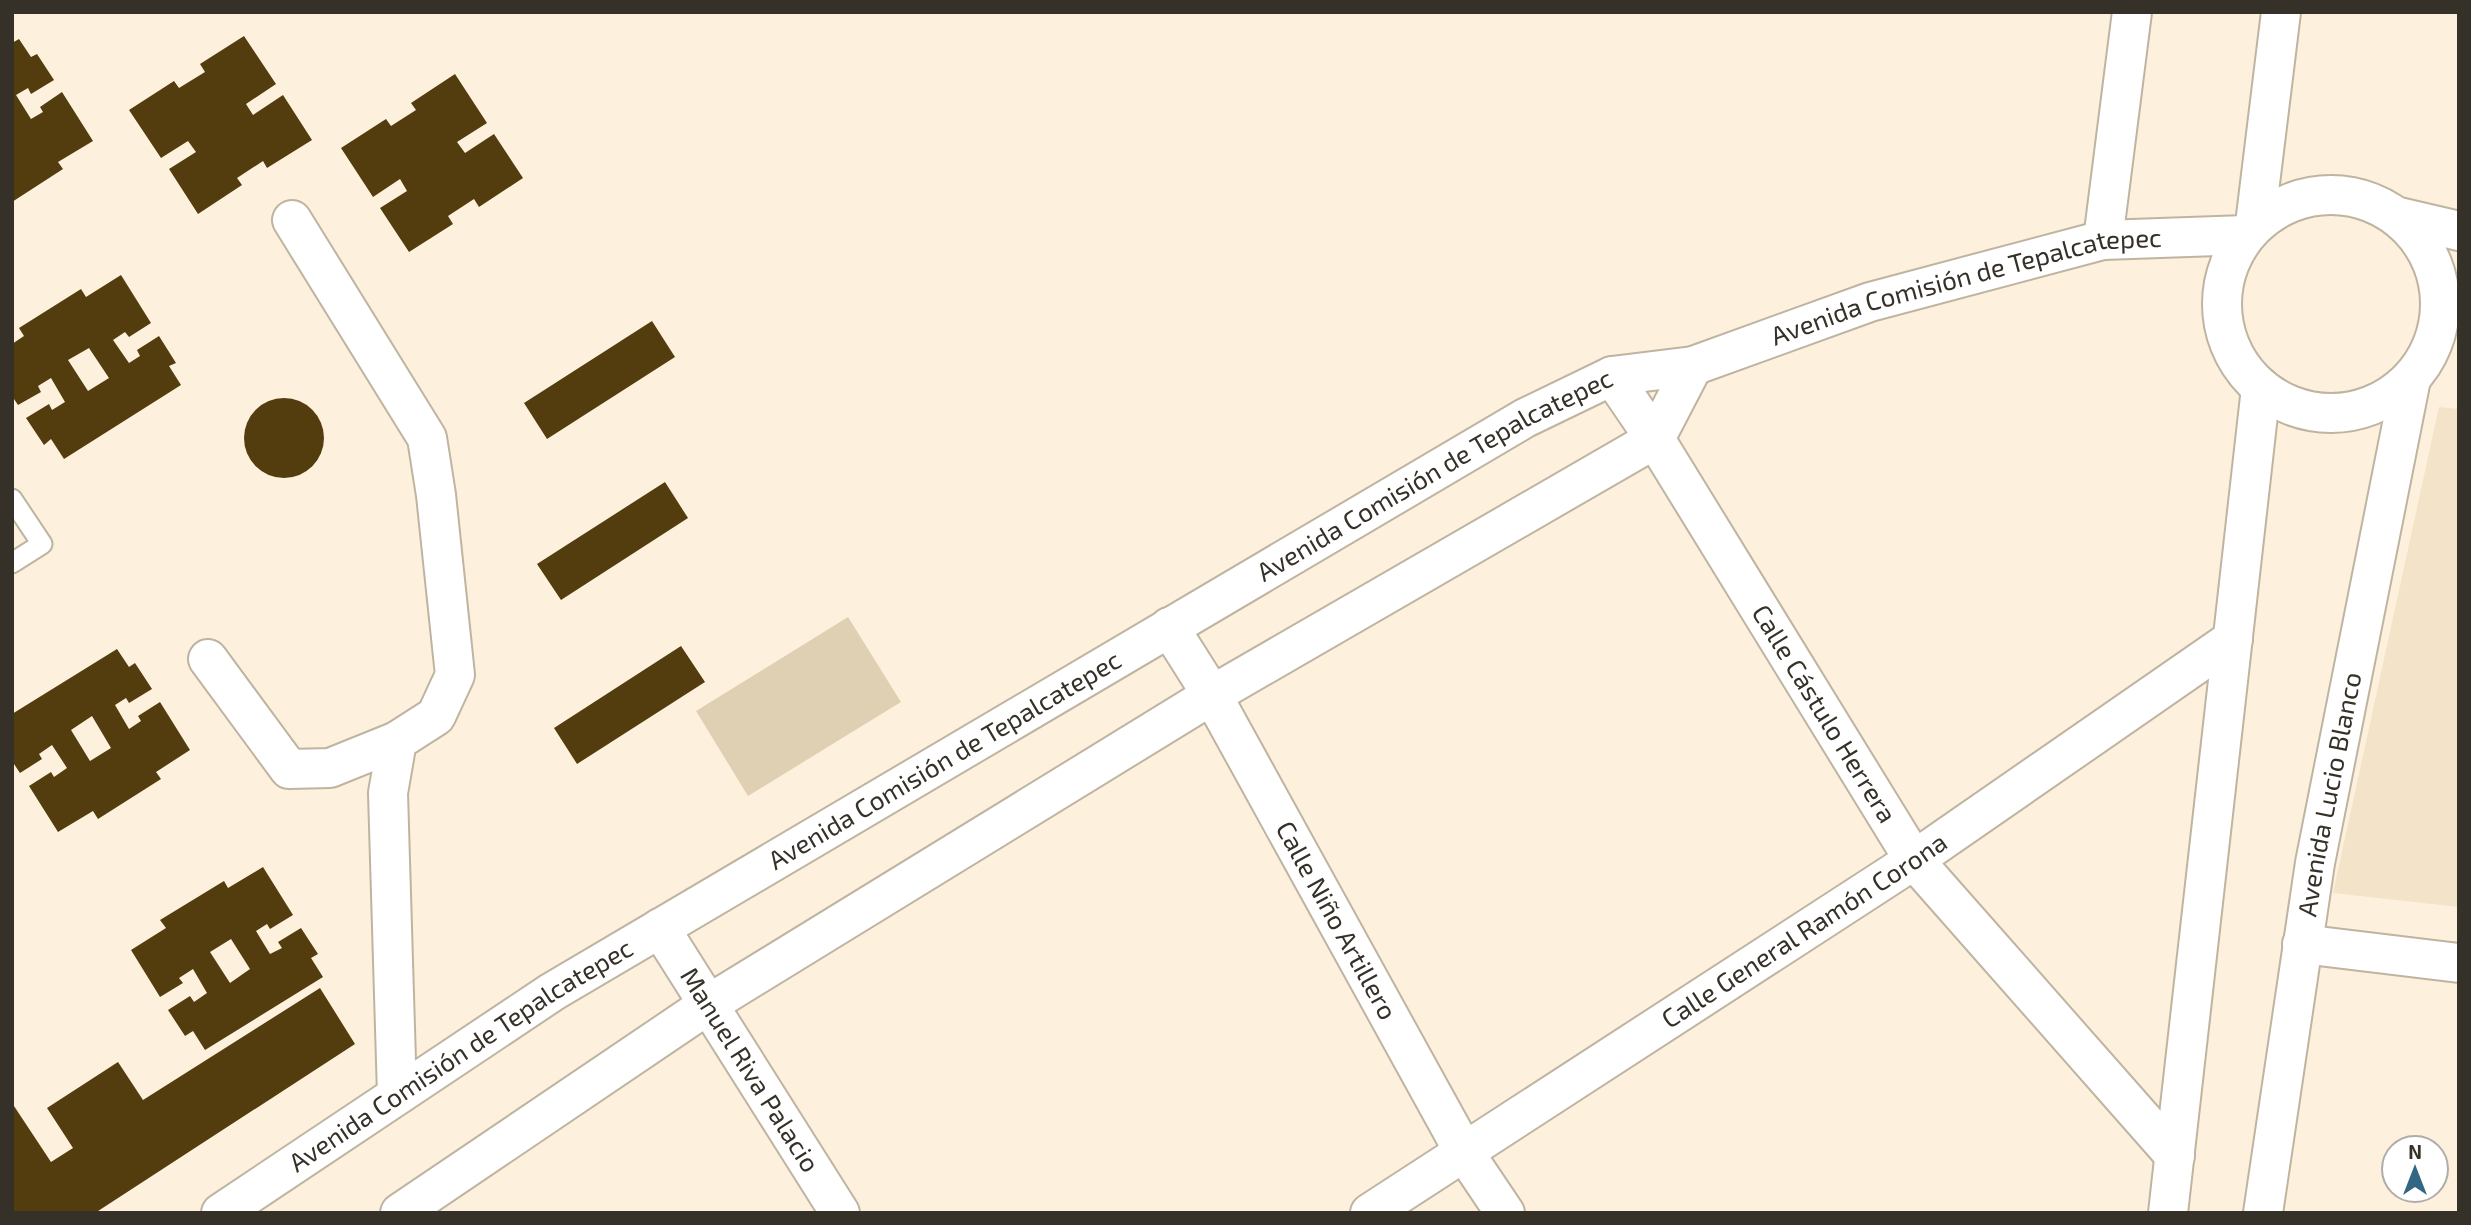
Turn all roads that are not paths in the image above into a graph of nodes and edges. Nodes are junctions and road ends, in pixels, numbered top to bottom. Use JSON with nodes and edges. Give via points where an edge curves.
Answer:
{"nodes":[{"id":1,"x":2132,"y":12,"type":"edge"},
{"id":2,"x":2280,"y":12,"type":"edge"},
{"id":3,"x":2399,"y":218,"type":"junction"},
{"id":4,"x":292,"y":220,"type":"dead end"},
{"id":5,"x":2250,"y":230,"type":"junction"},
{"id":6,"x":2459,"y":230,"type":"edge"},
{"id":7,"x":2104,"y":240,"type":"junction"},
{"id":8,"x":1693,"y":366,"type":"junction"},
{"id":9,"x":2432,"y":367,"type":"edge"},
{"id":10,"x":1612,"y":376,"type":"junction"},
{"id":11,"x":2261,"y":387,"type":"junction"},
{"id":12,"x":1655,"y":439,"type":"junction"},
{"id":13,"x":12,"y":499,"type":"edge"},
{"id":14,"x":12,"y":563,"type":"edge"},
{"id":15,"x":1169,"y":627,"type":"junction"},
{"id":16,"x":2233,"y":639,"type":"junction"},
{"id":17,"x":208,"y":659,"type":"dead end"},
{"id":18,"x":1212,"y":695,"type":"junction"},
{"id":19,"x":397,"y":741,"type":"junction"},
{"id":20,"x":1914,"y":860,"type":"junction"},
{"id":21,"x":660,"y":928,"type":"junction"},
{"id":22,"x":2302,"y":944,"type":"junction"},
{"id":23,"x":2459,"y":963,"type":"edge"},
{"id":24,"x":709,"y":1004,"type":"junction"},
{"id":25,"x":397,"y":1095,"type":"junction"},
{"id":26,"x":1464,"y":1152,"type":"junction"},
{"id":27,"x":2175,"y":1156,"type":"junction"},
{"id":28,"x":221,"y":1213,"type":"edge"},
{"id":29,"x":400,"y":1213,"type":"edge"},
{"id":30,"x":840,"y":1213,"type":"edge"},
{"id":31,"x":1370,"y":1213,"type":"edge"},
{"id":32,"x":1505,"y":1213,"type":"edge"},
{"id":33,"x":2168,"y":1213,"type":"edge"},
{"id":34,"x":2263,"y":1213,"type":"edge"}],
"edges":[{"from":1,"to":7,"type":"street"},
{"from":2,"to":5,"type":"street"},
{"from":3,"to":5,"type":"street","name":"Avenida Comisión de Tepalcatepec","via":[[2372,202],[2342,194],[2310,196],[2281,207]]},
{"from":3,"to":6,"type":"street","name":"Avenida Comisión de Tepalcatepec"},
{"from":3,"to":9,"type":"street","name":"Avenida Comisión de Tepalcatepec","via":[[2421,240],[2435,268],[2441,300]]},
{"from":4,"to":19,"type":"street","via":[[427,438],[455,675],[436,716]]},
{"from":5,"to":7,"type":"street","name":"Avenida Comisión de Tepalcatepec"},
{"from":5,"to":11,"type":"street","name":"Avenida Comisión de Tepalcatepec","via":[[2229,264],[2221,297],[2225,331],[2238,362]]},
{"from":7,"to":8,"type":"street","name":"Avenida Comisión de Tepalcatepec","via":[[1870,302]]},
{"from":8,"to":10,"type":"street","name":"Avenida Comisión de Tepalcatepec"},
{"from":8,"to":12,"type":"street"},
{"from":9,"to":11,"type":"street","name":"Avenida Comisión de Tepalcatepec","via":[[2385,399],[2354,411],[2321,412],[2289,405]]},
{"from":9,"to":22,"type":"street","name":"Avenida Lucio Blanco","via":[[2315,863]]},
{"from":10,"to":12,"type":"street","name":"Calle Cástulo Herrera"},
{"from":10,"to":15,"type":"street","name":"Avenida Comisión de Tepalcatepec","via":[[1525,418]]},
{"from":11,"to":16,"type":"street"},
{"from":12,"to":18,"type":"street"},
{"from":12,"to":20,"type":"street","name":"Calle Cástulo Herrera"},
{"from":13,"to":14,"type":"lane","via":[[42,544]]},
{"from":15,"to":18,"type":"street","name":"Calle Niño Artillero"},
{"from":15,"to":21,"type":"street","name":"Avenida Comisión de Tepalcatepec"},
{"from":16,"to":20,"type":"street","name":"Calle General Ramón Corona"},
{"from":16,"to":27,"type":"street"},
{"from":17,"to":19,"type":"street","via":[[289,769],[330,768]]},
{"from":18,"to":24,"type":"street"},
{"from":18,"to":26,"type":"street","name":"Calle Niño Artillero"},
{"from":19,"to":25,"type":"street","via":[[388,793]]},
{"from":20,"to":26,"type":"street","name":"Calle General Ramón Corona"},
{"from":20,"to":27,"type":"street","name":"Calle Cástulo Herrera"},
{"from":21,"to":24,"type":"street","name":"Manuel Riva Palacio"},
{"from":21,"to":25,"type":"street","name":"Avenida Comisión de Tepalcatepec","via":[[552,992]]},
{"from":22,"to":23,"type":"street"},
{"from":22,"to":34,"type":"street","name":"Avenida Lucio Blanco"},
{"from":24,"to":29,"type":"street"},
{"from":24,"to":30,"type":"street","name":"Manuel Riva Palacio"},
{"from":25,"to":28,"type":"street","name":"Avenida Comisión de Tepalcatepec"},
{"from":26,"to":31,"type":"street","name":"Calle General Ramón Corona"},
{"from":26,"to":32,"type":"street","name":"Calle Niño Artillero"},
{"from":27,"to":33,"type":"street"}]}
